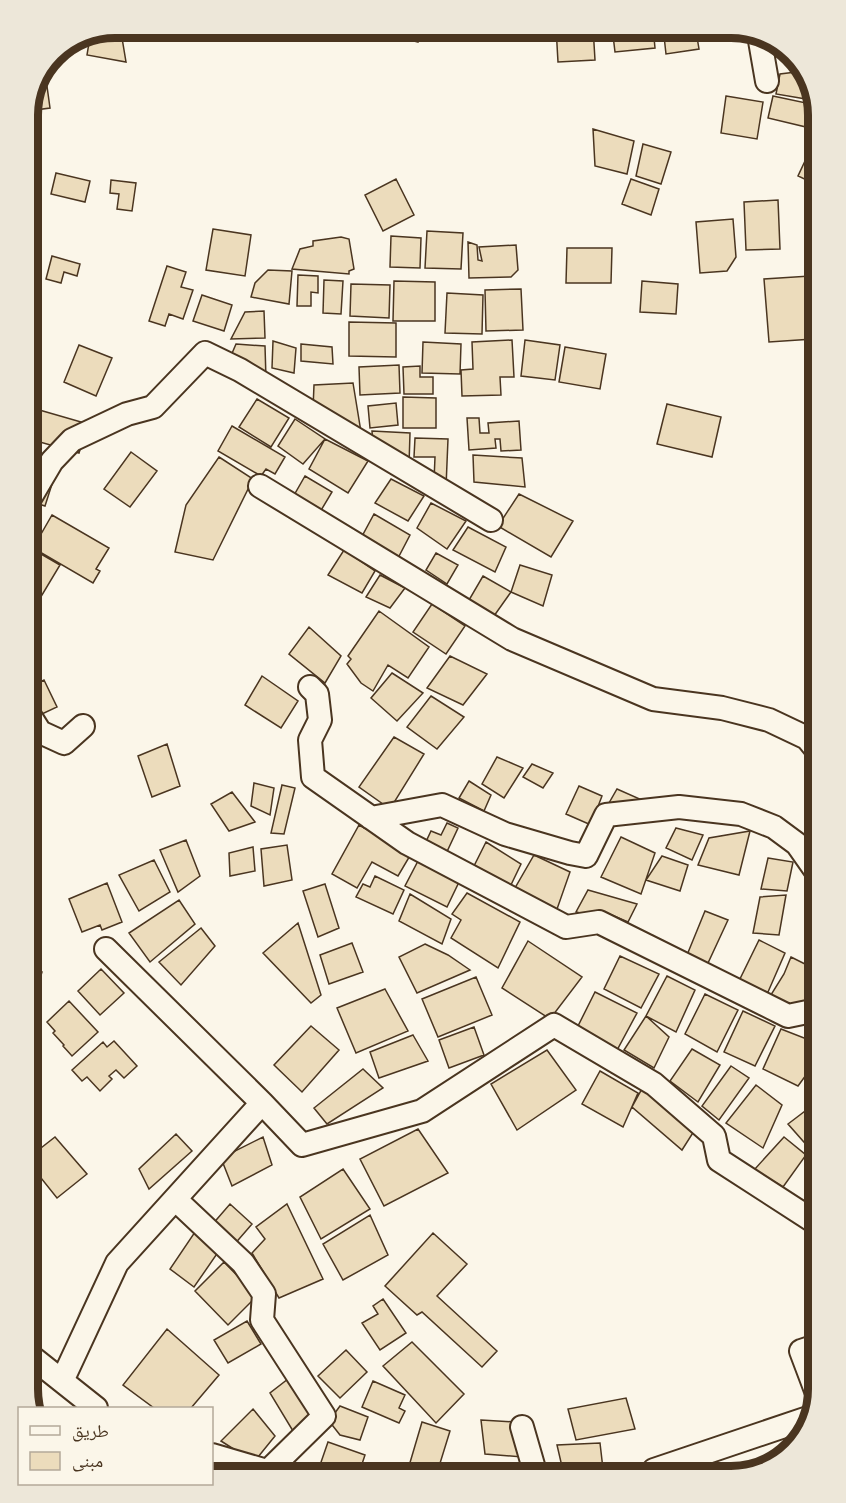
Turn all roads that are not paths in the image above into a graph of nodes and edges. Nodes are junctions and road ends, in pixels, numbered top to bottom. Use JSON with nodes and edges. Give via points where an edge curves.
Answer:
{"nodes":[{"id":1,"x":760,"y":43,"type":"edge"},
{"id":2,"x":767,"y":81,"type":"dead end"},
{"id":3,"x":38,"y":485,"type":"edge"},
{"id":4,"x":260,"y":486,"type":"dead end"},
{"id":5,"x":491,"y":520,"type":"dead end"},
{"id":6,"x":310,"y":687,"type":"dead end"},
{"id":7,"x":83,"y":726,"type":"dead end"},
{"id":8,"x":38,"y":729,"type":"edge"},
{"id":9,"x":808,"y":739,"type":"edge"},
{"id":10,"x":371,"y":818,"type":"junction"},
{"id":11,"x":808,"y":860,"type":"edge"},
{"id":12,"x":105,"y":949,"type":"dead end"},
{"id":13,"x":808,"y":1012,"type":"edge"},
{"id":14,"x":262,"y":1103,"type":"junction"},
{"id":15,"x":176,"y":1199,"type":"junction"},
{"id":16,"x":808,"y":1218,"type":"edge"},
{"id":17,"x":808,"y":1349,"type":"edge"},
{"id":18,"x":38,"y":1362,"type":"edge"},
{"id":19,"x":808,"y":1370,"type":"edge"},
{"id":20,"x":63,"y":1381,"type":"junction"},
{"id":21,"x":95,"y":1407,"type":"edge"},
{"id":22,"x":802,"y":1420,"type":"edge"},
{"id":23,"x":522,"y":1427,"type":"dead end"},
{"id":24,"x":213,"y":1455,"type":"edge"},
{"id":25,"x":247,"y":1465,"type":"edge"},
{"id":26,"x":280,"y":1465,"type":"edge"},
{"id":27,"x":533,"y":1466,"type":"edge"},
{"id":28,"x":666,"y":1466,"type":"edge"}],
"edges":[{"from":1,"to":2,"type":"street"},
{"from":3,"to":5,"type":"street","via":[[52,461],[72,440],[127,414],[153,407],[205,353]]},
{"from":4,"to":9,"type":"street","via":[[512,639],[653,699],[722,708],[768,720]]},
{"from":6,"to":10,"type":"street","via":[[317,694],[320,720],[310,740],[313,777]]},
{"from":7,"to":8,"type":"street","via":[[64,743]]},
{"from":10,"to":11,"type":"street","via":[[442,805],[505,834],[586,856],[606,814],[679,807],[741,814],[774,827],[796,844]]},
{"from":10,"to":13,"type":"street","via":[[407,843],[566,927],[599,922],[788,1016]]},
{"from":12,"to":14,"type":"street"},
{"from":14,"to":15,"type":"street"},
{"from":14,"to":16,"type":"street","via":[[302,1145],[422,1111],[554,1025],[654,1084],[714,1136],[719,1160]]},
{"from":15,"to":20,"type":"street","via":[[117,1263]]},
{"from":15,"to":26,"type":"street","via":[[243,1263],[259,1286],[264,1294],[262,1320],[324,1416]]},
{"from":17,"to":19,"type":"street","via":[[801,1351]]},
{"from":18,"to":20,"type":"street"},
{"from":20,"to":21,"type":"street"},
{"from":22,"to":28,"type":"street"},
{"from":23,"to":27,"type":"street"},
{"from":24,"to":25,"type":"street"}]}
